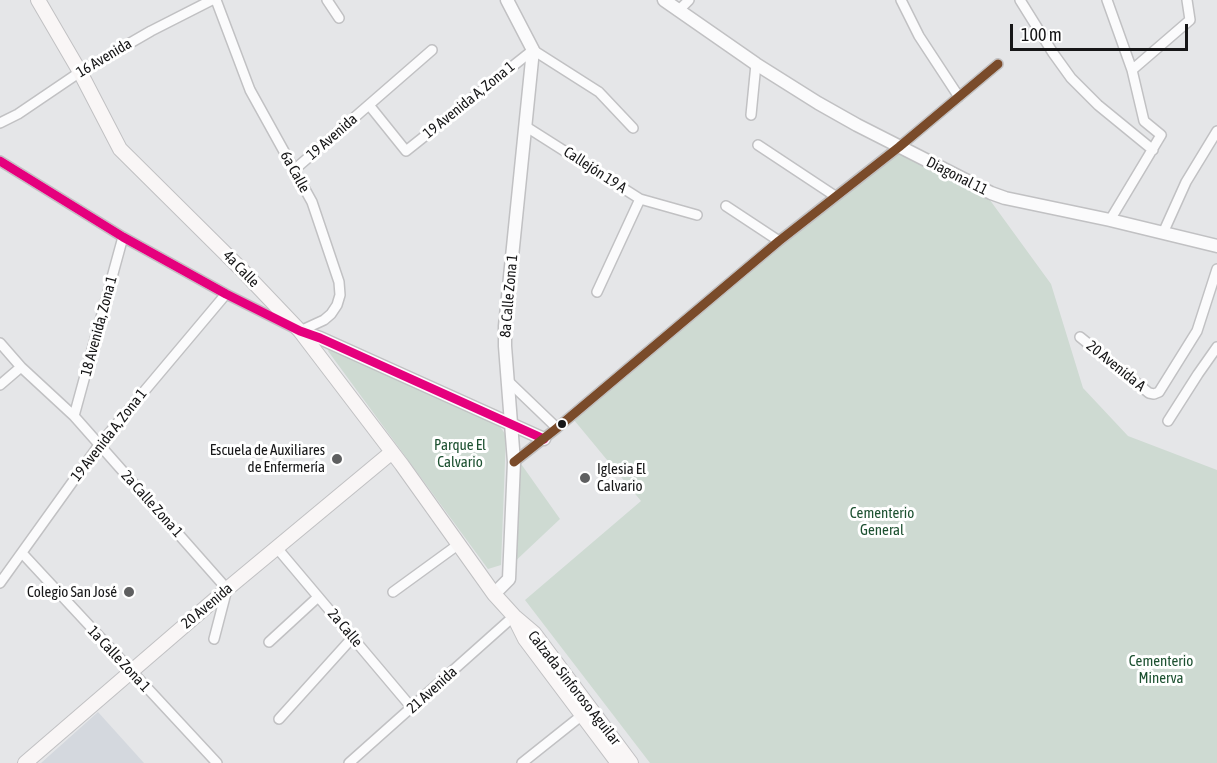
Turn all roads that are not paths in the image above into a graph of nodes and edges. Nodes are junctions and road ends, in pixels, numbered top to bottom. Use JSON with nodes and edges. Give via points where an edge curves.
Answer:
{"nodes":[{"id":1,"x":38,"y":0,"type":"edge"},
{"id":2,"x":214,"y":0,"type":"edge"},
{"id":3,"x":327,"y":0,"type":"edge"},
{"id":4,"x":664,"y":0,"type":"edge"},
{"id":5,"x":689,"y":0,"type":"edge"},
{"id":6,"x":901,"y":0,"type":"edge"},
{"id":7,"x":1020,"y":0,"type":"edge"},
{"id":8,"x":1107,"y":0,"type":"edge"},
{"id":9,"x":1186,"y":0,"type":"edge"},
{"id":10,"x":511,"y":2,"type":"edge"},
{"id":11,"x":678,"y":11,"type":"junction"},
{"id":12,"x":339,"y":18,"type":"dead end"},
{"id":13,"x":432,"y":50,"type":"dead end"},
{"id":14,"x":533,"y":50,"type":"junction"},
{"id":15,"x":756,"y":64,"type":"junction"},
{"id":16,"x":998,"y":64,"type":"dead end"},
{"id":17,"x":1132,"y":70,"type":"junction"},
{"id":18,"x":80,"y":72,"type":"junction"},
{"id":19,"x":959,"y":97,"type":"junction"},
{"id":20,"x":369,"y":105,"type":"junction"},
{"id":21,"x":751,"y":115,"type":"dead end"},
{"id":22,"x":0,"y":123,"type":"edge"},
{"id":23,"x":525,"y":126,"type":"junction"},
{"id":24,"x":633,"y":128,"type":"dead end"},
{"id":25,"x":1217,"y":131,"type":"edge"},
{"id":26,"x":758,"y":145,"type":"dead end"},
{"id":27,"x":899,"y":147,"type":"junction"},
{"id":28,"x":1153,"y":150,"type":"junction"},
{"id":29,"x":405,"y":151,"type":"joint"},
{"id":30,"x":0,"y":161,"type":"edge"},
{"id":31,"x":294,"y":170,"type":"junction"},
{"id":32,"x":835,"y":196,"type":"junction"},
{"id":33,"x":640,"y":199,"type":"junction"},
{"id":34,"x":726,"y":206,"type":"dead end"},
{"id":35,"x":696,"y":214,"type":"dead end"},
{"id":36,"x":1110,"y":220,"type":"junction"},
{"id":37,"x":1163,"y":233,"type":"junction"},
{"id":38,"x":123,"y":237,"type":"junction"},
{"id":39,"x":779,"y":241,"type":"junction"},
{"id":40,"x":1217,"y":246,"type":"edge"},
{"id":41,"x":1217,"y":269,"type":"edge"},
{"id":42,"x":597,"y":292,"type":"dead end"},
{"id":43,"x":226,"y":294,"type":"junction"},
{"id":44,"x":300,"y":331,"type":"junction"},
{"id":45,"x":1080,"y":337,"type":"dead end"},
{"id":46,"x":0,"y":342,"type":"edge"},
{"id":47,"x":1217,"y":347,"type":"edge"},
{"id":48,"x":21,"y":367,"type":"junction"},
{"id":49,"x":507,"y":380,"type":"junction"},
{"id":50,"x":0,"y":385,"type":"edge"},
{"id":51,"x":75,"y":416,"type":"junction"},
{"id":52,"x":1168,"y":421,"type":"dead end"},
{"id":53,"x":511,"y":423,"type":"junction"},
{"id":54,"x":557,"y":428,"type":"junction"},
{"id":55,"x":544,"y":439,"type":"junction"},
{"id":56,"x":99,"y":445,"type":"junction"},
{"id":57,"x":392,"y":452,"type":"junction"},
{"id":58,"x":514,"y":462,"type":"junction"},
{"id":59,"x":459,"y":544,"type":"junction"},
{"id":60,"x":277,"y":548,"type":"junction"},
{"id":61,"x":22,"y":553,"type":"junction"},
{"id":62,"x":0,"y":582,"type":"edge"},
{"id":63,"x":227,"y":589,"type":"junction"},
{"id":64,"x":393,"y":592,"type":"dead end"},
{"id":65,"x":494,"y":594,"type":"junction"},
{"id":66,"x":318,"y":597,"type":"junction"},
{"id":67,"x":514,"y":616,"type":"junction"},
{"id":68,"x":353,"y":637,"type":"junction"},
{"id":69,"x":214,"y":639,"type":"dead end"},
{"id":70,"x":269,"y":642,"type":"dead end"},
{"id":71,"x":130,"y":671,"type":"junction"},
{"id":72,"x":412,"y":708,"type":"junction"},
{"id":73,"x":585,"y":712,"type":"junction"},
{"id":74,"x":279,"y":719,"type":"dead end"},
{"id":75,"x":25,"y":763,"type":"edge"},
{"id":76,"x":217,"y":763,"type":"edge"},
{"id":77,"x":349,"y":763,"type":"edge"},
{"id":78,"x":522,"y":763,"type":"edge"},
{"id":79,"x":618,"y":763,"type":"edge"},
{"id":80,"x":631,"y":763,"type":"edge"}],
"edges":[{"from":1,"to":18,"type":"main road","name":"4a Calle"},
{"from":2,"to":18,"type":"street","name":"16 Avenida"},
{"from":2,"to":31,"type":"street","name":"6a Calle","via":[[250,90]]},
{"from":3,"to":12,"type":"street"},
{"from":4,"to":11,"type":"street","name":"Diagonal 11"},
{"from":5,"to":11,"type":"street"},
{"from":6,"to":19,"type":"street","via":[[919,36]]},
{"from":7,"to":28,"type":"street","via":[[1071,78]]},
{"from":8,"to":17,"type":"street"},
{"from":9,"to":17,"type":"street","via":[[1190,20]]},
{"from":10,"to":14,"type":"street"},
{"from":11,"to":15,"type":"street","name":"Diagonal 11"},
{"from":13,"to":20,"type":"street","name":"19 Avenida"},
{"from":14,"to":23,"type":"street","name":"8a Calle Zona 1"},
{"from":14,"to":24,"type":"street","via":[[599,92]]},
{"from":14,"to":29,"type":"street","name":"19 Avenida A, Zona 1"},
{"from":15,"to":21,"type":"street"},
{"from":15,"to":27,"type":"street","name":"Diagonal 11"},
{"from":16,"to":19,"type":"street"},
{"from":17,"to":28,"type":"street","via":[[1144,121],[1161,135]]},
{"from":18,"to":22,"type":"street","name":"16 Avenida"},
{"from":18,"to":44,"type":"main road","name":"4a Calle","via":[[120,149]]},
{"from":19,"to":27,"type":"street"},
{"from":20,"to":29,"type":"street","name":"19 Avenida"},
{"from":20,"to":31,"type":"street","name":"19 Avenida"},
{"from":23,"to":33,"type":"street","name":"Callejón 19 A"},
{"from":23,"to":49,"type":"street","name":"8a Calle Zona 1","via":[[505,326]]},
{"from":25,"to":37,"type":"street","via":[[1186,182]]},
{"from":26,"to":32,"type":"street"},
{"from":27,"to":32,"type":"street"},
{"from":27,"to":36,"type":"street","name":"Diagonal 11","via":[[998,196]]},
{"from":28,"to":36,"type":"street"},
{"from":30,"to":38,"type":"street"},
{"from":31,"to":44,"type":"street","name":"6a Calle","via":[[312,202],[340,295],[331,314]]},
{"from":32,"to":39,"type":"street"},
{"from":33,"to":35,"type":"street"},
{"from":33,"to":42,"type":"street","name":"Callejón 19 A"},
{"from":34,"to":39,"type":"street"},
{"from":36,"to":37,"type":"street","name":"Diagonal 11"},
{"from":37,"to":40,"type":"street","name":"Diagonal 11"},
{"from":38,"to":43,"type":"street"},
{"from":38,"to":51,"type":"street","name":"18 Avenida, Zona 1"},
{"from":39,"to":54,"type":"street"},
{"from":41,"to":45,"type":"street","name":"20 Avenida A","via":[[1197,331],[1160,392],[1149,393]]},
{"from":43,"to":44,"type":"street"},
{"from":43,"to":56,"type":"street","name":"19 Avenida A, Zona 1"},
{"from":44,"to":53,"type":"street"},
{"from":44,"to":57,"type":"main road","name":"4a Calle"},
{"from":46,"to":48,"type":"street","name":"2a Calle Zona 1"},
{"from":47,"to":52,"type":"street"},
{"from":48,"to":50,"type":"street"},
{"from":48,"to":51,"type":"street","name":"2a Calle Zona 1"},
{"from":49,"to":53,"type":"street","name":"8a Calle Zona 1"},
{"from":49,"to":54,"type":"street"},
{"from":51,"to":56,"type":"street","name":"2a Calle Zona 1"},
{"from":53,"to":55,"type":"street"},
{"from":53,"to":58,"type":"street","name":"8a Calle Zona 1"},
{"from":54,"to":55,"type":"street"},
{"from":55,"to":58,"type":"street"},
{"from":56,"to":61,"type":"street","name":"19 Avenida A, Zona 1"},
{"from":56,"to":63,"type":"street","name":"2a Calle Zona 1"},
{"from":57,"to":59,"type":"main road","name":"4a Calle"},
{"from":57,"to":60,"type":"main road","name":"20 Avenida"},
{"from":58,"to":65,"type":"street","name":"8a Calle Zona 1","via":[[509,579]]},
{"from":59,"to":64,"type":"street"},
{"from":59,"to":65,"type":"main road","name":"4a Calle"},
{"from":60,"to":63,"type":"main road","name":"20 Avenida"},
{"from":60,"to":66,"type":"street","name":"2a Calle"},
{"from":61,"to":62,"type":"street","name":"19 Avenida A, Zona 1"},
{"from":61,"to":71,"type":"street","name":"1a Calle Zona 1"},
{"from":63,"to":69,"type":"street"},
{"from":63,"to":71,"type":"main road","name":"20 Avenida"},
{"from":65,"to":67,"type":"main road","name":"Calzada Sinforoso Aguilar"},
{"from":66,"to":68,"type":"street","name":"2a Calle"},
{"from":66,"to":70,"type":"street"},
{"from":67,"to":72,"type":"street","name":"21 Avenida"},
{"from":67,"to":73,"type":"main road","name":"Calzada Sinforoso Aguilar","via":[[534,633]]},
{"from":68,"to":72,"type":"street","name":"2a Calle"},
{"from":68,"to":74,"type":"street"},
{"from":71,"to":75,"type":"main road","name":"20 Avenida"},
{"from":71,"to":76,"type":"street","name":"1a Calle Zona 1"},
{"from":72,"to":77,"type":"street","name":"21 Avenida"},
{"from":73,"to":78,"type":"street"},
{"from":73,"to":79,"type":"main road","name":"Calzada Sinforoso Aguilar"},
{"from":73,"to":80,"type":"main road","name":"Calzada Sinforoso Aguilar"}]}
